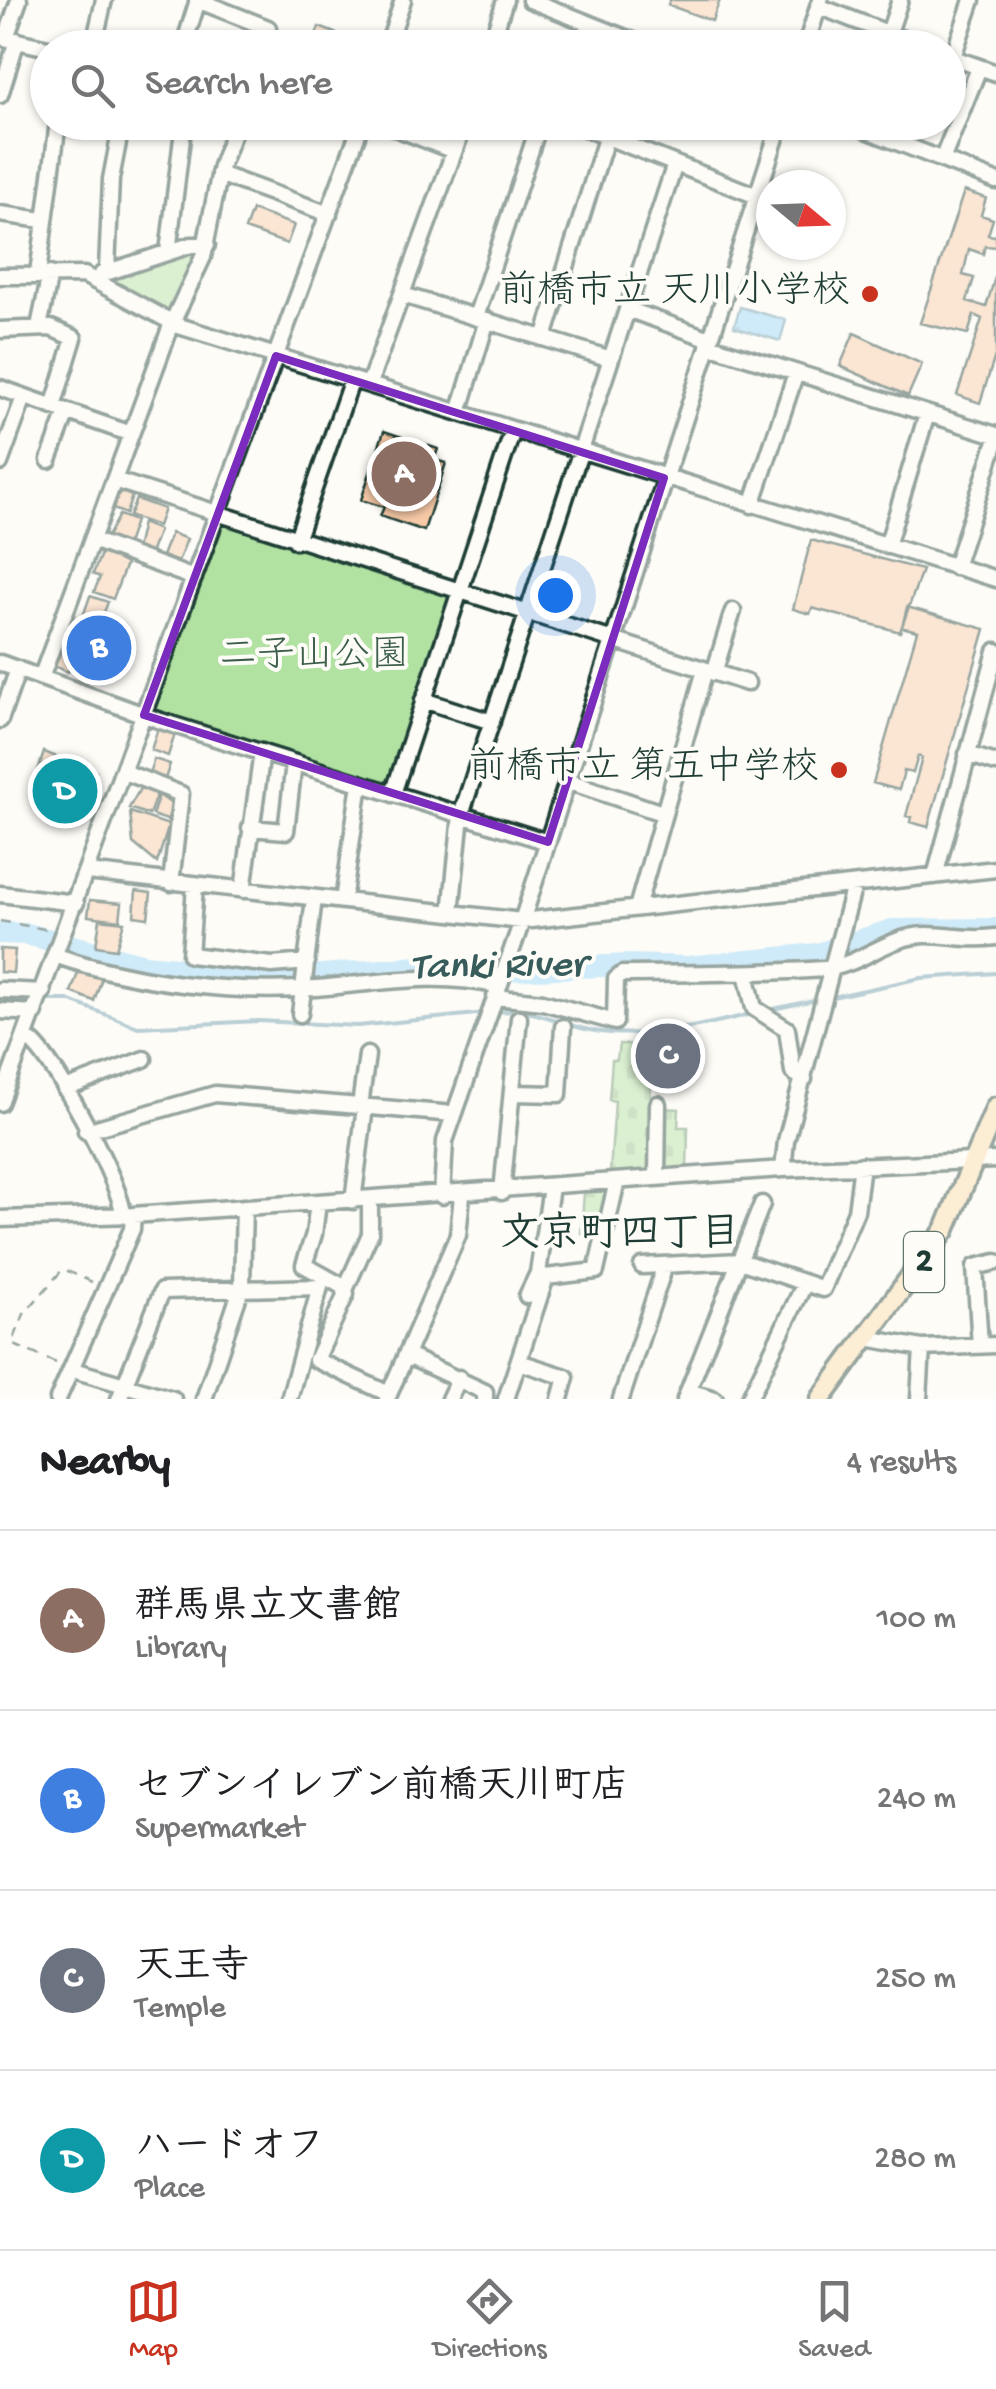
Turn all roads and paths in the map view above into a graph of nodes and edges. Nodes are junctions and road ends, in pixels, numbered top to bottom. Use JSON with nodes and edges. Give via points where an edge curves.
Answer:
{"nodes":[{"id":1,"x":19,"y":0,"type":"edge"},
{"id":2,"x":104,"y":0,"type":"edge"},
{"id":3,"x":197,"y":0,"type":"edge"},
{"id":4,"x":403,"y":0,"type":"edge"},
{"id":5,"x":504,"y":0,"type":"edge"},
{"id":6,"x":530,"y":0,"type":"edge"},
{"id":7,"x":900,"y":0,"type":"edge"},
{"id":8,"x":972,"y":0,"type":"edge"},
{"id":9,"x":819,"y":3,"type":"edge"},
{"id":10,"x":97,"y":30,"type":"edge"},
{"id":11,"x":188,"y":30,"type":"edge"},
{"id":12,"x":268,"y":30,"type":"edge"},
{"id":13,"x":393,"y":30,"type":"edge"},
{"id":14,"x":495,"y":30,"type":"edge"},
{"id":15,"x":603,"y":30,"type":"edge"},
{"id":16,"x":811,"y":30,"type":"edge"},
{"id":17,"x":879,"y":30,"type":"edge"},
{"id":18,"x":889,"y":30,"type":"edge"},
{"id":19,"x":961,"y":30,"type":"edge"},
{"id":20,"x":8,"y":37,"type":"edge"},
{"id":21,"x":966,"y":63,"type":"edge"},
{"id":22,"x":978,"y":68,"type":"junction"},
{"id":23,"x":996,"y":73,"type":"edge"},
{"id":24,"x":0,"y":95,"type":"edge"},
{"id":25,"x":966,"y":99,"type":"edge"},
{"id":26,"x":55,"y":140,"type":"edge"},
{"id":27,"x":119,"y":140,"type":"edge"},
{"id":28,"x":182,"y":140,"type":"edge"},
{"id":29,"x":231,"y":140,"type":"edge"},
{"id":30,"x":355,"y":140,"type":"edge"},
{"id":31,"x":424,"y":140,"type":"edge"},
{"id":32,"x":458,"y":140,"type":"edge"},
{"id":33,"x":535,"y":140,"type":"edge"},
{"id":34,"x":605,"y":140,"type":"edge"},
{"id":35,"x":628,"y":140,"type":"edge"},
{"id":36,"x":775,"y":140,"type":"edge"},
{"id":37,"x":891,"y":140,"type":"edge"},
{"id":38,"x":950,"y":140,"type":"edge"},
{"id":39,"x":454,"y":152,"type":"junction"},
{"id":40,"x":942,"y":160,"type":"junction"},
{"id":41,"x":675,"y":164,"type":"junction"},
{"id":42,"x":765,"y":170,"type":"edge"},
{"id":43,"x":219,"y":174,"type":"junction"},
{"id":44,"x":996,"y":181,"type":"edge"},
{"id":45,"x":756,"y":196,"type":"edge"},
{"id":46,"x":756,"y":199,"type":"edge"},
{"id":47,"x":0,"y":214,"type":"edge"},
{"id":48,"x":328,"y":214,"type":"junction"},
{"id":49,"x":43,"y":220,"type":"junction"},
{"id":50,"x":207,"y":245,"type":"junction"},
{"id":51,"x":168,"y":252,"type":"junction"},
{"id":52,"x":44,"y":274,"type":"junction"},
{"id":53,"x":0,"y":276,"type":"edge"},
{"id":54,"x":102,"y":276,"type":"junction"},
{"id":55,"x":403,"y":294,"type":"junction"},
{"id":56,"x":628,"y":309,"type":"junction"},
{"id":57,"x":481,"y":318,"type":"junction"},
{"id":58,"x":172,"y":323,"type":"junction"},
{"id":59,"x":39,"y":327,"type":"junction"},
{"id":60,"x":0,"y":330,"type":"edge"},
{"id":61,"x":544,"y":338,"type":"junction"},
{"id":62,"x":709,"y":342,"type":"junction"},
{"id":63,"x":276,"y":356,"type":"junction"},
{"id":64,"x":611,"y":359,"type":"junction"},
{"id":65,"x":796,"y":373,"type":"junction"},
{"id":66,"x":352,"y":379,"type":"junction"},
{"id":67,"x":369,"y":384,"type":"junction"},
{"id":68,"x":0,"y":388,"type":"edge"},
{"id":69,"x":24,"y":397,"type":"junction"},
{"id":70,"x":60,"y":410,"type":"junction"},
{"id":71,"x":459,"y":413,"type":"junction"},
{"id":72,"x":927,"y":414,"type":"junction"},
{"id":73,"x":513,"y":430,"type":"junction"},
{"id":74,"x":131,"y":434,"type":"junction"},
{"id":75,"x":996,"y":438,"type":"edge"},
{"id":76,"x":581,"y":450,"type":"junction"},
{"id":77,"x":49,"y":460,"type":"dead end"},
{"id":78,"x":0,"y":462,"type":"edge"},
{"id":79,"x":664,"y":478,"type":"junction"},
{"id":80,"x":114,"y":480,"type":"junction"},
{"id":81,"x":752,"y":505,"type":"junction"},
{"id":82,"x":216,"y":516,"type":"junction"},
{"id":83,"x":92,"y":540,"type":"junction"},
{"id":84,"x":296,"y":541,"type":"junction"},
{"id":85,"x":887,"y":546,"type":"junction"},
{"id":86,"x":955,"y":567,"type":"junction"},
{"id":87,"x":194,"y":578,"type":"junction"},
{"id":88,"x":996,"y":578,"type":"edge"},
{"id":89,"x":460,"y":592,"type":"junction"},
{"id":90,"x":733,"y":611,"type":"dead end"},
{"id":91,"x":528,"y":613,"type":"junction"},
{"id":92,"x":614,"y":642,"type":"junction"},
{"id":93,"x":996,"y":651,"type":"edge"},
{"id":94,"x":0,"y":663,"type":"edge"},
{"id":95,"x":18,"y":670,"type":"junction"},
{"id":96,"x":994,"y":670,"type":"edge"},
{"id":97,"x":710,"y":672,"type":"junction"},
{"id":98,"x":42,"y":678,"type":"junction"},
{"id":99,"x":747,"y":684,"type":"dead end"},
{"id":100,"x":424,"y":700,"type":"junction"},
{"id":101,"x":144,"y":715,"type":"junction"},
{"id":102,"x":0,"y":720,"type":"edge"},
{"id":103,"x":492,"y":722,"type":"junction"},
{"id":104,"x":262,"y":752,"type":"junction"},
{"id":105,"x":967,"y":754,"type":"junction"},
{"id":106,"x":996,"y":762,"type":"edge"},
{"id":107,"x":294,"y":763,"type":"junction"},
{"id":108,"x":124,"y":772,"type":"junction"},
{"id":109,"x":568,"y":781,"type":"junction"},
{"id":110,"x":360,"y":784,"type":"junction"},
{"id":111,"x":393,"y":794,"type":"junction"},
{"id":112,"x":662,"y":813,"type":"junction"},
{"id":113,"x":461,"y":815,"type":"junction"},
{"id":114,"x":250,"y":828,"type":"junction"},
{"id":115,"x":548,"y":842,"type":"junction"},
{"id":116,"x":996,"y":868,"type":"edge"},
{"id":117,"x":87,"y":872,"type":"junction"},
{"id":118,"x":935,"y":876,"type":"junction"},
{"id":119,"x":171,"y":883,"type":"junction"},
{"id":120,"x":854,"y":885,"type":"junction"},
{"id":121,"x":195,"y":886,"type":"junction"},
{"id":122,"x":243,"y":890,"type":"junction"},
{"id":123,"x":0,"y":894,"type":"edge"},
{"id":124,"x":314,"y":898,"type":"junction"},
{"id":125,"x":343,"y":901,"type":"junction"},
{"id":126,"x":76,"y":903,"type":"junction"},
{"id":127,"x":637,"y":908,"type":"junction"},
{"id":128,"x":451,"y":914,"type":"junction"},
{"id":129,"x":522,"y":920,"type":"junction"},
{"id":130,"x":0,"y":921,"type":"edge"},
{"id":131,"x":52,"y":931,"type":"dead end"},
{"id":132,"x":996,"y":937,"type":"edge"},
{"id":133,"x":57,"y":956,"type":"junction"},
{"id":134,"x":307,"y":962,"type":"junction"},
{"id":135,"x":834,"y":967,"type":"junction"},
{"id":136,"x":746,"y":973,"type":"junction"},
{"id":137,"x":304,"y":988,"type":"junction"},
{"id":138,"x":0,"y":990,"type":"edge"},
{"id":139,"x":497,"y":991,"type":"junction"},
{"id":140,"x":43,"y":992,"type":"junction"},
{"id":141,"x":0,"y":1010,"type":"edge"},
{"id":142,"x":36,"y":1013,"type":"junction"},
{"id":143,"x":300,"y":1014,"type":"dead end"},
{"id":144,"x":519,"y":1018,"type":"dead end"},
{"id":145,"x":562,"y":1027,"type":"dead end"},
{"id":146,"x":26,"y":1038,"type":"junction"},
{"id":147,"x":367,"y":1055,"type":"dead end"},
{"id":148,"x":144,"y":1059,"type":"dead end"},
{"id":149,"x":804,"y":1079,"type":"junction"},
{"id":150,"x":65,"y":1090,"type":"junction"},
{"id":151,"x":512,"y":1093,"type":"junction"},
{"id":152,"x":0,"y":1104,"type":"edge"},
{"id":153,"x":658,"y":1104,"type":"dead end"},
{"id":154,"x":362,"y":1107,"type":"junction"},
{"id":155,"x":996,"y":1107,"type":"edge"},
{"id":156,"x":454,"y":1114,"type":"junction"},
{"id":157,"x":86,"y":1131,"type":"junction"},
{"id":158,"x":996,"y":1160,"type":"edge"},
{"id":159,"x":975,"y":1161,"type":"junction"},
{"id":160,"x":862,"y":1164,"type":"junction"},
{"id":161,"x":784,"y":1170,"type":"junction"},
{"id":162,"x":657,"y":1178,"type":"junction"},
{"id":163,"x":616,"y":1182,"type":"junction"},
{"id":164,"x":550,"y":1187,"type":"junction"},
{"id":165,"x":502,"y":1192,"type":"junction"},
{"id":166,"x":462,"y":1195,"type":"junction"},
{"id":167,"x":442,"y":1196,"type":"junction"},
{"id":168,"x":370,"y":1200,"type":"junction"},
{"id":169,"x":354,"y":1201,"type":"junction"},
{"id":170,"x":318,"y":1203,"type":"junction"},
{"id":171,"x":762,"y":1204,"type":"dead end"},
{"id":172,"x":244,"y":1207,"type":"junction"},
{"id":173,"x":128,"y":1215,"type":"junction"},
{"id":174,"x":0,"y":1220,"type":"edge"},
{"id":175,"x":740,"y":1261,"type":"junction"},
{"id":176,"x":996,"y":1262,"type":"edge"},
{"id":177,"x":664,"y":1265,"type":"junction"},
{"id":178,"x":642,"y":1266,"type":"dead end"},
{"id":179,"x":542,"y":1275,"type":"junction"},
{"id":180,"x":804,"y":1285,"type":"junction"},
{"id":181,"x":242,"y":1286,"type":"junction"},
{"id":182,"x":107,"y":1289,"type":"junction"},
{"id":183,"x":345,"y":1290,"type":"junction"},
{"id":184,"x":526,"y":1296,"type":"dead end"},
{"id":185,"x":867,"y":1338,"type":"junction"},
{"id":186,"x":996,"y":1345,"type":"edge"},
{"id":187,"x":980,"y":1346,"type":"junction"},
{"id":188,"x":922,"y":1348,"type":"junction"},
{"id":189,"x":406,"y":1359,"type":"junction"},
{"id":190,"x":519,"y":1362,"type":"junction"},
{"id":191,"x":73,"y":1370,"type":"junction"},
{"id":192,"x":459,"y":1378,"type":"junction"},
{"id":193,"x":121,"y":1392,"type":"edge"},
{"id":194,"x":687,"y":1395,"type":"edge"},
{"id":195,"x":388,"y":1397,"type":"edge"},
{"id":196,"x":58,"y":1399,"type":"edge"},
{"id":197,"x":173,"y":1399,"type":"edge"},
{"id":198,"x":204,"y":1399,"type":"edge"},
{"id":199,"x":289,"y":1399,"type":"edge"},
{"id":200,"x":449,"y":1399,"type":"edge"},
{"id":201,"x":486,"y":1399,"type":"edge"},
{"id":202,"x":506,"y":1399,"type":"edge"},
{"id":203,"x":560,"y":1399,"type":"edge"},
{"id":204,"x":621,"y":1399,"type":"edge"},
{"id":205,"x":716,"y":1399,"type":"edge"},
{"id":206,"x":749,"y":1399,"type":"edge"},
{"id":207,"x":821,"y":1399,"type":"edge"},
{"id":208,"x":919,"y":1399,"type":"edge"}],
"edges":[{"from":1,"to":20,"type":"street"},
{"from":2,"to":10,"type":"street"},
{"from":3,"to":11,"type":"street"},
{"from":3,"to":12,"type":"street"},
{"from":4,"to":13,"type":"street"},
{"from":5,"to":14,"type":"street"},
{"from":6,"to":15,"type":"street"},
{"from":7,"to":18,"type":"street"},
{"from":8,"to":19,"type":"street"},
{"from":9,"to":16,"type":"street"},
{"from":9,"to":17,"type":"street"},
{"from":20,"to":24,"type":"street"},
{"from":21,"to":22,"type":"street"},
{"from":22,"to":23,"type":"street"},
{"from":22,"to":25,"type":"street"},
{"from":26,"to":49,"type":"street"},
{"from":27,"to":54,"type":"street"},
{"from":28,"to":51,"type":"street"},
{"from":29,"to":43,"type":"street"},
{"from":30,"to":48,"type":"street"},
{"from":31,"to":39,"type":"street"},
{"from":32,"to":39,"type":"street"},
{"from":33,"to":57,"type":"street"},
{"from":34,"to":61,"type":"street"},
{"from":35,"to":41,"type":"street"},
{"from":36,"to":42,"type":"street"},
{"from":37,"to":40,"type":"street"},
{"from":38,"to":40,"type":"street"},
{"from":39,"to":55,"type":"street"},
{"from":40,"to":44,"type":"street"},
{"from":41,"to":45,"type":"street"},
{"from":41,"to":56,"type":"street"},
{"from":43,"to":48,"type":"street"},
{"from":43,"to":50,"type":"street"},
{"from":46,"to":62,"type":"street"},
{"from":47,"to":49,"type":"street"},
{"from":48,"to":63,"type":"street"},
{"from":49,"to":52,"type":"street"},
{"from":50,"to":51,"type":"street"},
{"from":50,"to":58,"type":"street"},
{"from":51,"to":54,"type":"street"},
{"from":52,"to":53,"type":"street"},
{"from":52,"to":54,"type":"street"},
{"from":52,"to":59,"type":"street"},
{"from":54,"to":58,"type":"street"},
{"from":55,"to":57,"type":"street"},
{"from":55,"to":67,"type":"street"},
{"from":56,"to":62,"type":"street"},
{"from":56,"to":64,"type":"street"},
{"from":57,"to":61,"type":"street"},
{"from":57,"to":71,"type":"street"},
{"from":58,"to":63,"type":"street"},
{"from":58,"to":74,"type":"street"},
{"from":59,"to":60,"type":"street"},
{"from":59,"to":70,"type":"street","via":[[76,341]]},
{"from":61,"to":64,"type":"street"},
{"from":62,"to":65,"type":"street"},
{"from":62,"to":79,"type":"street"},
{"from":63,"to":66,"type":"street"},
{"from":63,"to":82,"type":"street"},
{"from":64,"to":76,"type":"street"},
{"from":65,"to":72,"type":"street"},
{"from":65,"to":81,"type":"street"},
{"from":66,"to":67,"type":"street"},
{"from":66,"to":84,"type":"street"},
{"from":67,"to":71,"type":"street"},
{"from":68,"to":69,"type":"street"},
{"from":69,"to":70,"type":"street"},
{"from":69,"to":78,"type":"street"},
{"from":70,"to":74,"type":"street"},
{"from":70,"to":77,"type":"street"},
{"from":71,"to":73,"type":"street"},
{"from":72,"to":75,"type":"street"},
{"from":72,"to":85,"type":"street"},
{"from":73,"to":76,"type":"street"},
{"from":73,"to":89,"type":"street"},
{"from":74,"to":80,"type":"street"},
{"from":75,"to":86,"type":"street"},
{"from":76,"to":79,"type":"street"},
{"from":76,"to":91,"type":"street"},
{"from":79,"to":81,"type":"street"},
{"from":79,"to":92,"type":"street"},
{"from":80,"to":82,"type":"street"},
{"from":80,"to":83,"type":"street"},
{"from":81,"to":85,"type":"street"},
{"from":82,"to":84,"type":"street"},
{"from":82,"to":87,"type":"street"},
{"from":83,"to":87,"type":"street"},
{"from":83,"to":98,"type":"street"},
{"from":84,"to":89,"type":"street"},
{"from":85,"to":86,"type":"street"},
{"from":86,"to":88,"type":"street"},
{"from":87,"to":101,"type":"street"},
{"from":89,"to":91,"type":"street"},
{"from":89,"to":100,"type":"street"},
{"from":90,"to":97,"type":"street"},
{"from":91,"to":92,"type":"street"},
{"from":91,"to":103,"type":"street"},
{"from":92,"to":97,"type":"street"},
{"from":92,"to":109,"type":"street"},
{"from":93,"to":96,"type":"street"},
{"from":94,"to":95,"type":"street"},
{"from":95,"to":98,"type":"street"},
{"from":95,"to":102,"type":"street"},
{"from":96,"to":105,"type":"street"},
{"from":97,"to":99,"type":"street"},
{"from":97,"to":112,"type":"street"},
{"from":98,"to":101,"type":"street"},
{"from":100,"to":103,"type":"street"},
{"from":100,"to":111,"type":"street"},
{"from":101,"to":104,"type":"street"},
{"from":101,"to":108,"type":"street"},
{"from":103,"to":113,"type":"street"},
{"from":104,"to":107,"type":"street"},
{"from":104,"to":114,"type":"street"},
{"from":105,"to":106,"type":"street"},
{"from":105,"to":118,"type":"street"},
{"from":107,"to":110,"type":"street"},
{"from":107,"to":114,"type":"street","via":[[286,831]]},
{"from":108,"to":117,"type":"street"},
{"from":108,"to":119,"type":"street","via":[[182,794]]},
{"from":109,"to":112,"type":"street"},
{"from":109,"to":115,"type":"street"},
{"from":110,"to":111,"type":"street"},
{"from":110,"to":125,"type":"street"},
{"from":111,"to":113,"type":"street"},
{"from":112,"to":127,"type":"street"},
{"from":113,"to":115,"type":"street"},
{"from":113,"to":128,"type":"street"},
{"from":114,"to":122,"type":"street"},
{"from":115,"to":129,"type":"street"},
{"from":116,"to":118,"type":"street"},
{"from":117,"to":119,"type":"street"},
{"from":117,"to":126,"type":"street"},
{"from":118,"to":120,"type":"street"},
{"from":119,"to":121,"type":"street"},
{"from":120,"to":127,"type":"street"},
{"from":120,"to":135,"type":"street"},
{"from":121,"to":122,"type":"street"},
{"from":121,"to":134,"type":"street","via":[[190,955],[272,965]]},
{"from":122,"to":124,"type":"street"},
{"from":123,"to":126,"type":"street"},
{"from":124,"to":125,"type":"street"},
{"from":124,"to":134,"type":"street"},
{"from":125,"to":128,"type":"street"},
{"from":126,"to":133,"type":"street"},
{"from":127,"to":129,"type":"street"},
{"from":128,"to":129,"type":"street"},
{"from":129,"to":139,"type":"street"},
{"from":130,"to":131,"type":"path"},
{"from":132,"to":135,"type":"street","via":[[907,938]]},
{"from":133,"to":137,"type":"street","via":[[158,980]]},
{"from":133,"to":140,"type":"street"},
{"from":134,"to":137,"type":"street"},
{"from":135,"to":136,"type":"street"},
{"from":135,"to":149,"type":"street"},
{"from":136,"to":139,"type":"street","via":[[622,974],[614,1022]]},
{"from":136,"to":149,"type":"street","via":[[754,1008],[787,1029],[793,1072]]},
{"from":137,"to":139,"type":"street","via":[[410,976]]},
{"from":137,"to":143,"type":"street"},
{"from":138,"to":140,"type":"street"},
{"from":139,"to":156,"type":"street"},
{"from":140,"to":142,"type":"street"},
{"from":141,"to":142,"type":"street"},
{"from":142,"to":146,"type":"street"},
{"from":144,"to":151,"type":"street"},
{"from":145,"to":151,"type":"street","via":[[559,1094]]},
{"from":146,"to":150,"type":"street","via":[[38,1044]]},
{"from":146,"to":152,"type":"street"},
{"from":147,"to":154,"type":"street"},
{"from":148,"to":150,"type":"street"},
{"from":149,"to":161,"type":"street"},
{"from":150,"to":157,"type":"street"},
{"from":151,"to":165,"type":"street"},
{"from":153,"to":162,"type":"street"},
{"from":154,"to":156,"type":"street"},
{"from":154,"to":157,"type":"street","via":[[215,1094]]},
{"from":154,"to":169,"type":"street"},
{"from":155,"to":159,"type":"main road","number":"2"},
{"from":156,"to":167,"type":"street"},
{"from":157,"to":173,"type":"street"},
{"from":158,"to":159,"type":"street"},
{"from":159,"to":160,"type":"street"},
{"from":159,"to":185,"type":"main road","number":"2","via":[[944,1230]]},
{"from":160,"to":161,"type":"street"},
{"from":160,"to":180,"type":"street","via":[[856,1212],[826,1284]]},
{"from":161,"to":162,"type":"street"},
{"from":162,"to":163,"type":"street"},
{"from":163,"to":164,"type":"street"},
{"from":163,"to":179,"type":"street","via":[[596,1271]]},
{"from":164,"to":165,"type":"street"},
{"from":164,"to":179,"type":"street"},
{"from":165,"to":166,"type":"street"},
{"from":166,"to":167,"type":"street"},
{"from":166,"to":189,"type":"street","via":[[458,1235]]},
{"from":167,"to":168,"type":"street"},
{"from":168,"to":169,"type":"street"},
{"from":168,"to":183,"type":"street","via":[[370,1234]]},
{"from":169,"to":170,"type":"street"},
{"from":170,"to":172,"type":"street"},
{"from":170,"to":183,"type":"street","via":[[304,1265]]},
{"from":171,"to":175,"type":"street"},
{"from":172,"to":173,"type":"street"},
{"from":172,"to":181,"type":"street"},
{"from":173,"to":174,"type":"street"},
{"from":173,"to":182,"type":"street"},
{"from":175,"to":177,"type":"street"},
{"from":175,"to":180,"type":"street"},
{"from":175,"to":194,"type":"street"},
{"from":176,"to":187,"type":"street","via":[[974,1268]]},
{"from":177,"to":178,"type":"street"},
{"from":177,"to":204,"type":"street"},
{"from":179,"to":184,"type":"street"},
{"from":179,"to":190,"type":"street"},
{"from":180,"to":206,"type":"street"},
{"from":181,"to":193,"type":"street","via":[[162,1290]]},
{"from":181,"to":198,"type":"street"},
{"from":181,"to":199,"type":"street","via":[[320,1287]]},
{"from":182,"to":191,"type":"street"},
{"from":182,"to":191,"type":"path","via":[[63,1268],[22,1318],[12,1344]]},
{"from":183,"to":195,"type":"street","via":[[316,1360]]},
{"from":185,"to":188,"type":"street"},
{"from":185,"to":207,"type":"main road","number":"2"},
{"from":186,"to":187,"type":"street"},
{"from":187,"to":188,"type":"street"},
{"from":188,"to":208,"type":"street"},
{"from":189,"to":192,"type":"street"},
{"from":189,"to":195,"type":"street"},
{"from":190,"to":202,"type":"street"},
{"from":190,"to":203,"type":"street","via":[[566,1376]]},
{"from":191,"to":193,"type":"street"},
{"from":191,"to":196,"type":"street"},
{"from":192,"to":200,"type":"street"},
{"from":192,"to":201,"type":"street"},
{"from":193,"to":197,"type":"street"},
{"from":194,"to":205,"type":"street"}]}
